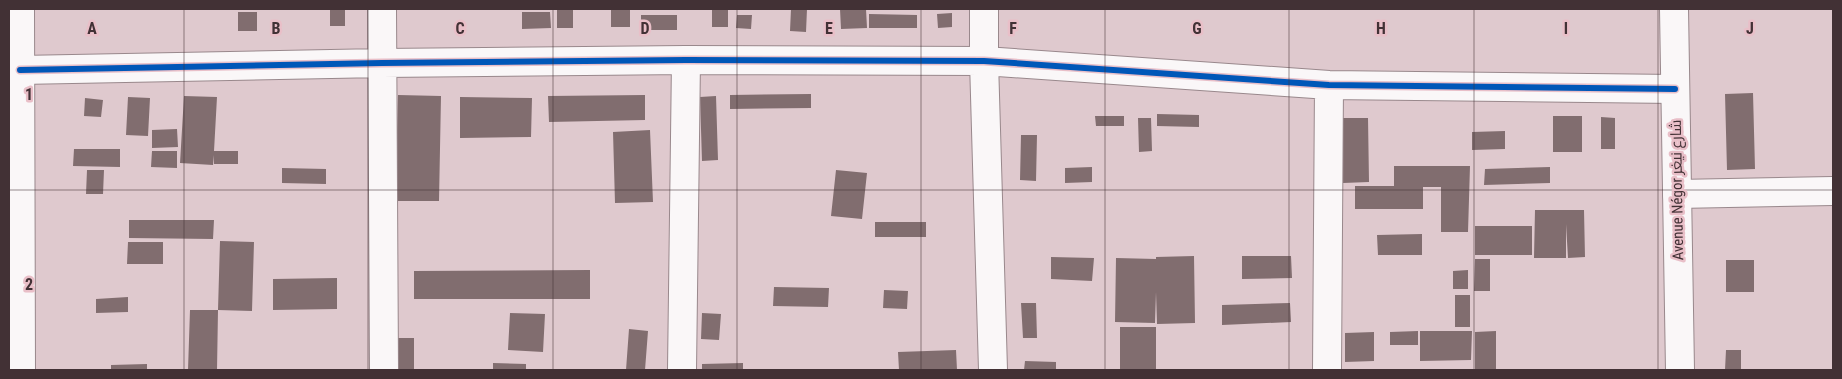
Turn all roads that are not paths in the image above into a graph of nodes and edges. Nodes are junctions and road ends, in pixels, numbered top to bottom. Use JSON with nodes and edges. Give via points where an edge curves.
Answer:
{"nodes":[{"id":1,"x":20,"y":9,"type":"edge"},
{"id":2,"x":382,"y":9,"type":"edge"},
{"id":3,"x":984,"y":9,"type":"edge"},
{"id":4,"x":1674,"y":9,"type":"edge"},
{"id":5,"x":686,"y":60,"type":"junction"},
{"id":6,"x":984,"y":61,"type":"junction"},
{"id":7,"x":382,"y":63,"type":"junction"},
{"id":8,"x":20,"y":70,"type":"junction"},
{"id":9,"x":1329,"y":85,"type":"junction"},
{"id":10,"x":1675,"y":89,"type":"junction"},
{"id":11,"x":1833,"y":191,"type":"edge"},
{"id":12,"x":1677,"y":194,"type":"junction"},
{"id":13,"x":21,"y":370,"type":"edge"},
{"id":14,"x":384,"y":370,"type":"edge"},
{"id":15,"x":682,"y":370,"type":"edge"},
{"id":16,"x":993,"y":370,"type":"edge"},
{"id":17,"x":1327,"y":370,"type":"edge"},
{"id":18,"x":1680,"y":370,"type":"edge"}],
"edges":[{"from":1,"to":8,"type":"street"},
{"from":2,"to":7,"type":"street"},
{"from":3,"to":6,"type":"street"},
{"from":4,"to":10,"type":"street","name":"Avenue Négor شارع نيغر"},
{"from":5,"to":6,"type":"street"},
{"from":5,"to":7,"type":"street"},
{"from":5,"to":15,"type":"street"},
{"from":6,"to":9,"type":"street"},
{"from":6,"to":16,"type":"street"},
{"from":7,"to":8,"type":"street"},
{"from":7,"to":14,"type":"street"},
{"from":8,"to":13,"type":"street"},
{"from":9,"to":10,"type":"street"},
{"from":9,"to":17,"type":"street"},
{"from":10,"to":12,"type":"street","name":"Avenue Négor شارع نيغر"},
{"from":11,"to":12,"type":"street"},
{"from":12,"to":18,"type":"street","name":"Avenue Négor شارع نيغر"}]}
